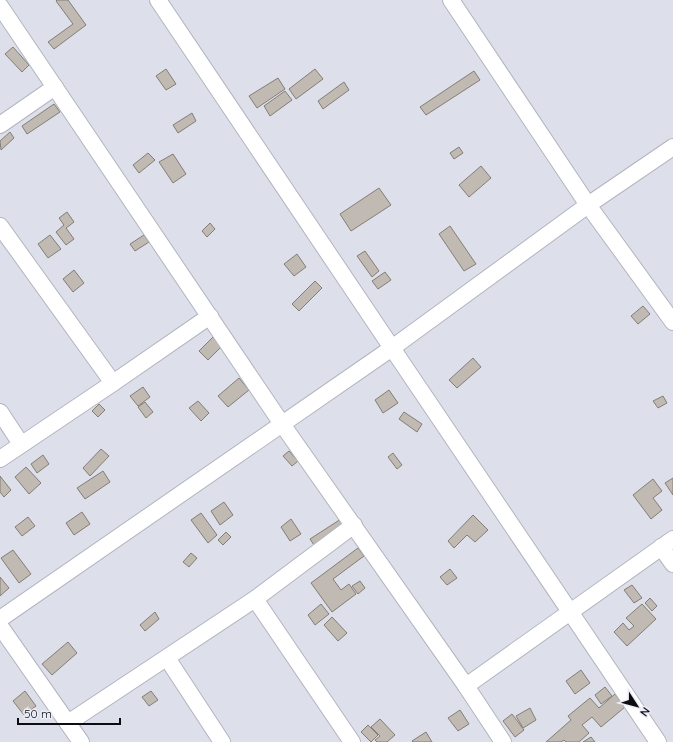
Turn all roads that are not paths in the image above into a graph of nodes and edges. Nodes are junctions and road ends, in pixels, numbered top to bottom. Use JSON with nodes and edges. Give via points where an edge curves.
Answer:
{"nodes":[{"id":1,"x":158,"y":0,"type":"edge"},
{"id":2,"x":451,"y":0,"type":"edge"},
{"id":3,"x":0,"y":6,"type":"edge"},
{"id":4,"x":55,"y":87,"type":"junction"},
{"id":5,"x":0,"y":125,"type":"edge"},
{"id":6,"x":673,"y":147,"type":"edge"},
{"id":7,"x":588,"y":205,"type":"junction"},
{"id":8,"x":0,"y":226,"type":"edge"},
{"id":9,"x":210,"y":316,"type":"junction"},
{"id":10,"x":673,"y":322,"type":"edge"},
{"id":11,"x":392,"y":348,"type":"junction"},
{"id":12,"x":113,"y":383,"type":"junction"},
{"id":13,"x":0,"y":412,"type":"edge"},
{"id":14,"x":282,"y":424,"type":"junction"},
{"id":15,"x":21,"y":444,"type":"junction"},
{"id":16,"x":0,"y":459,"type":"edge"},
{"id":17,"x":354,"y":525,"type":"junction"},
{"id":18,"x":667,"y":543,"type":"edge"},
{"id":19,"x":673,"y":564,"type":"edge"},
{"id":20,"x":256,"y":599,"type":"junction"},
{"id":21,"x":570,"y":612,"type":"junction"},
{"id":22,"x":0,"y":619,"type":"edge"},
{"id":23,"x":0,"y":626,"type":"edge"},
{"id":24,"x":167,"y":658,"type":"junction"},
{"id":25,"x":466,"y":686,"type":"junction"},
{"id":26,"x":68,"y":724,"type":"junction"},
{"id":27,"x":81,"y":742,"type":"edge"},
{"id":28,"x":222,"y":742,"type":"edge"},
{"id":29,"x":352,"y":742,"type":"edge"},
{"id":30,"x":503,"y":742,"type":"edge"},
{"id":31,"x":658,"y":742,"type":"edge"}],
"edges":[{"from":1,"to":11,"type":"street"},
{"from":2,"to":7,"type":"street"},
{"from":3,"to":4,"type":"street"},
{"from":4,"to":5,"type":"street"},
{"from":4,"to":9,"type":"street"},
{"from":6,"to":7,"type":"street"},
{"from":7,"to":10,"type":"street"},
{"from":7,"to":11,"type":"street"},
{"from":8,"to":12,"type":"street"},
{"from":9,"to":12,"type":"street"},
{"from":9,"to":14,"type":"street"},
{"from":11,"to":14,"type":"street"},
{"from":11,"to":21,"type":"street"},
{"from":12,"to":15,"type":"street"},
{"from":13,"to":15,"type":"street"},
{"from":14,"to":17,"type":"street"},
{"from":14,"to":22,"type":"street"},
{"from":15,"to":16,"type":"street"},
{"from":17,"to":20,"type":"street"},
{"from":17,"to":25,"type":"street"},
{"from":18,"to":19,"type":"street"},
{"from":18,"to":21,"type":"street"},
{"from":20,"to":24,"type":"street"},
{"from":20,"to":29,"type":"street"},
{"from":21,"to":25,"type":"street"},
{"from":21,"to":31,"type":"street"},
{"from":23,"to":26,"type":"street"},
{"from":24,"to":26,"type":"street"},
{"from":24,"to":28,"type":"street"},
{"from":25,"to":30,"type":"street"},
{"from":26,"to":27,"type":"street"}]}
